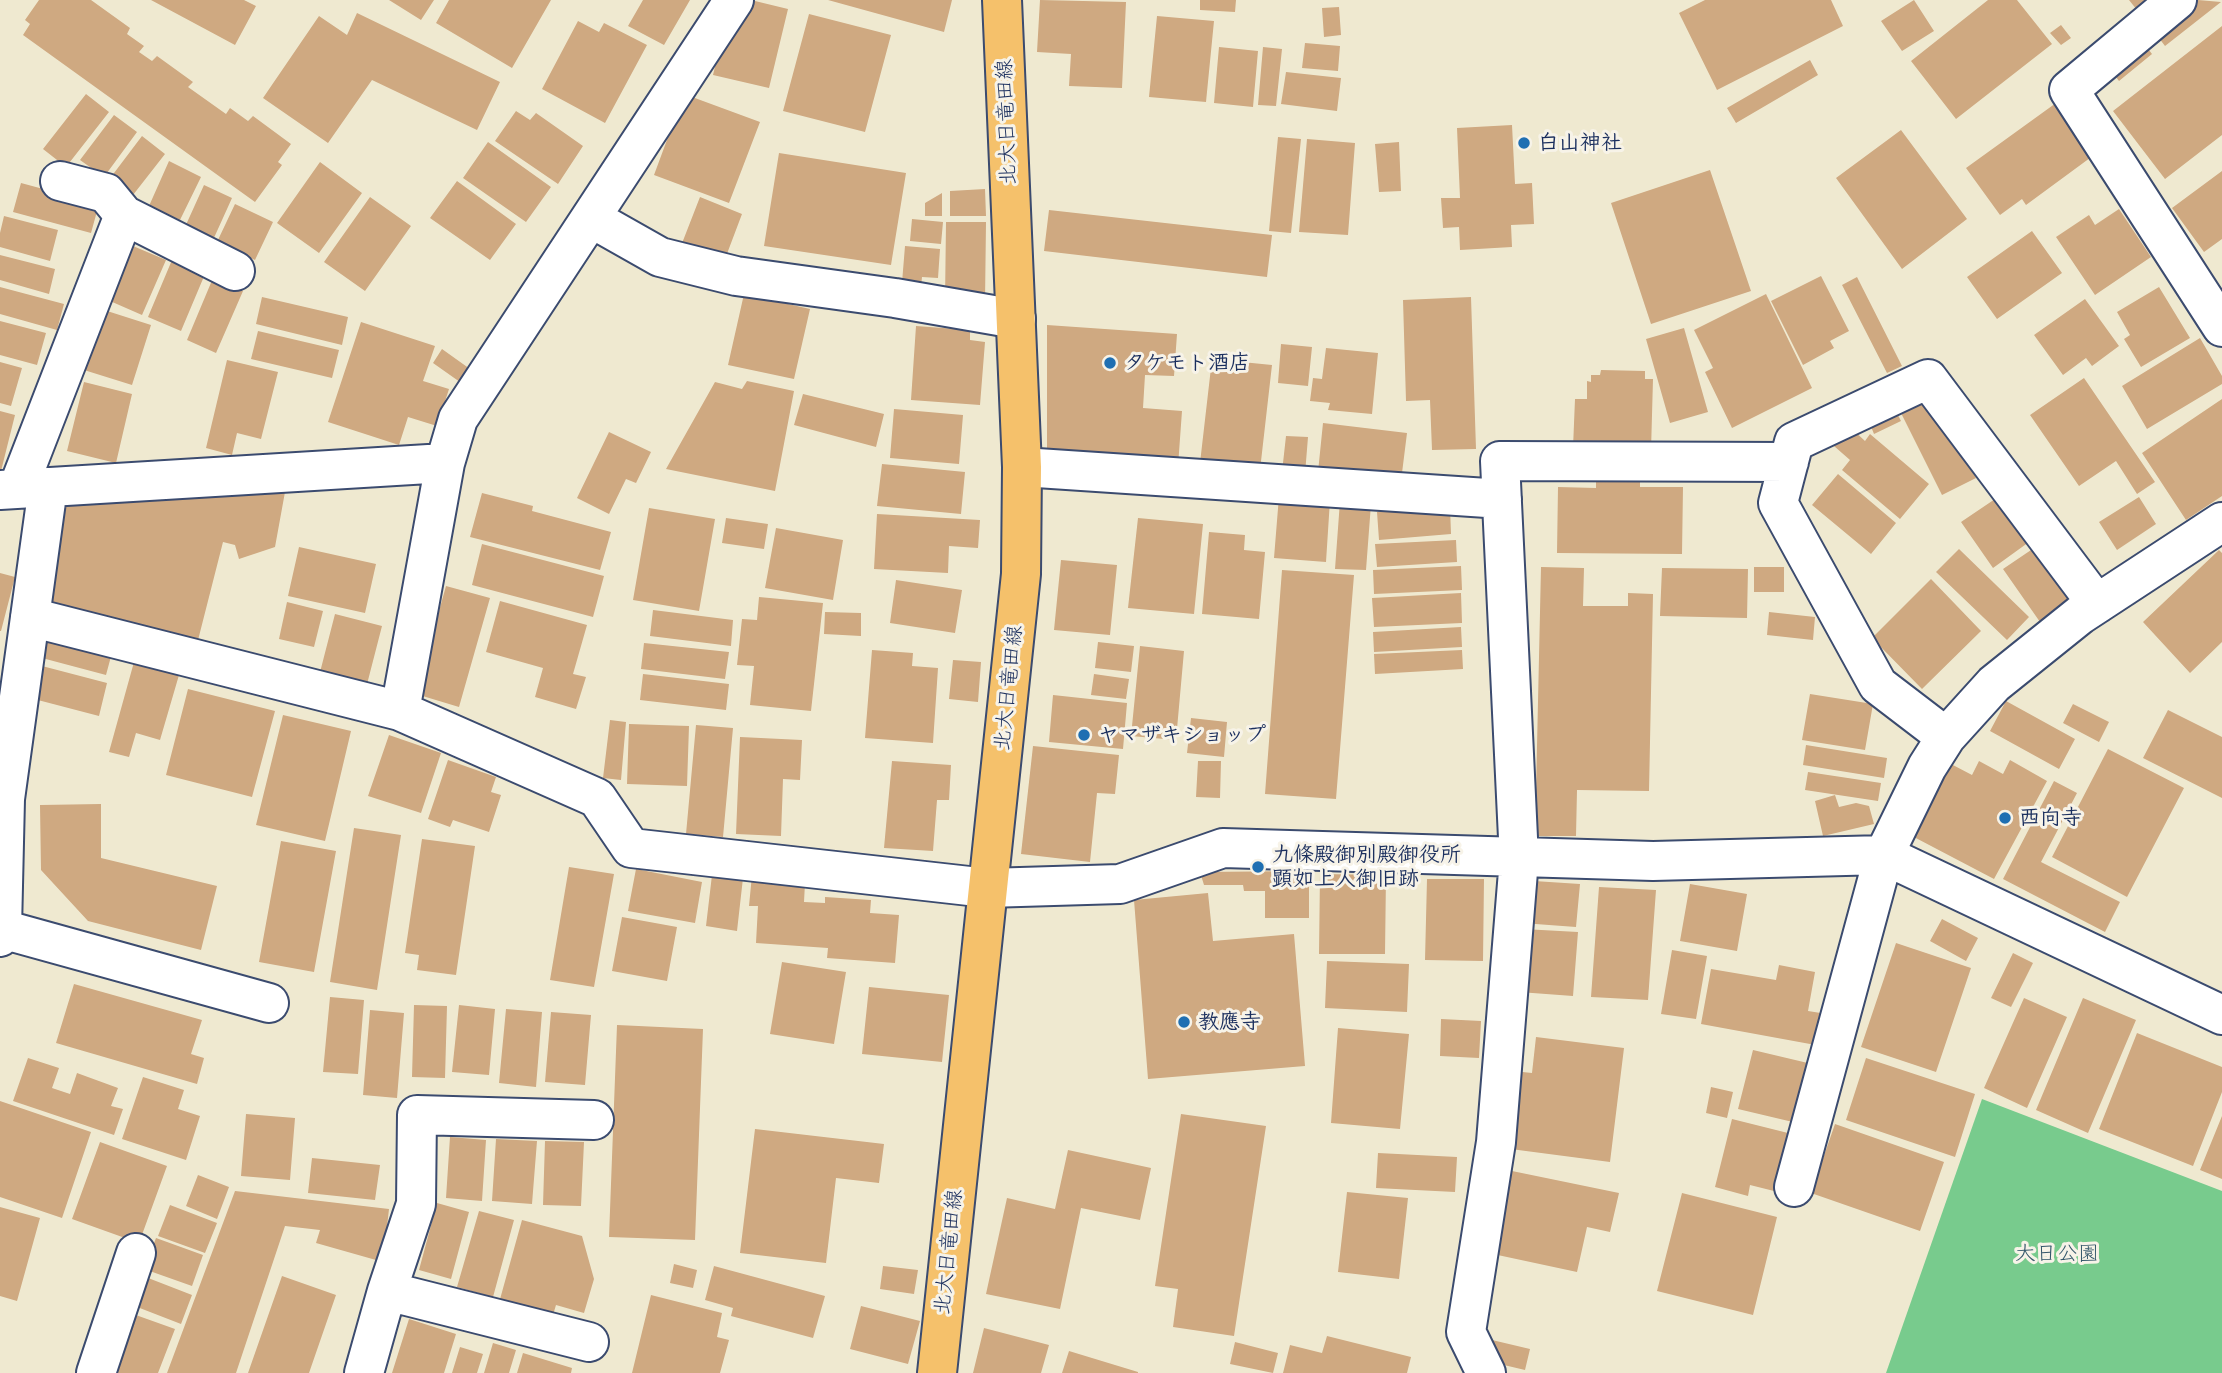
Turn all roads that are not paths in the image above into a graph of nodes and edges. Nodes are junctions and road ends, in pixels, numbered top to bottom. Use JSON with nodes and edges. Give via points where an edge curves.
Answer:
{"nodes":[{"id":1,"x":734,"y":0,"type":"edge"},
{"id":2,"x":1002,"y":0,"type":"edge"},
{"id":3,"x":2177,"y":0,"type":"edge"},
{"id":4,"x":60,"y":181,"type":"dead end"},
{"id":5,"x":124,"y":215,"type":"junction"},
{"id":6,"x":590,"y":218,"type":"junction"},
{"id":7,"x":235,"y":271,"type":"dead end"},
{"id":8,"x":1016,"y":319,"type":"junction"},
{"id":9,"x":2222,"y":327,"type":"edge"},
{"id":10,"x":1788,"y":462,"type":"junction"},
{"id":11,"x":445,"y":463,"type":"junction"},
{"id":12,"x":1022,"y":467,"type":"junction"},
{"id":13,"x":22,"y":488,"type":"edge"},
{"id":14,"x":1502,"y":499,"type":"junction"},
{"id":15,"x":2222,"y":522,"type":"edge"},
{"id":16,"x":2097,"y":604,"type":"junction"},
{"id":17,"x":30,"y":617,"type":"junction"},
{"id":18,"x":400,"y":711,"type":"junction"},
{"id":19,"x":1946,"y":737,"type":"junction"},
{"id":20,"x":1884,"y":855,"type":"junction"},
{"id":21,"x":1519,"y":859,"type":"junction"},
{"id":22,"x":987,"y":888,"type":"junction"},
{"id":23,"x":1,"y":931,"type":"edge"},
{"id":24,"x":269,"y":1003,"type":"dead end"},
{"id":25,"x":2222,"y":1015,"type":"edge"},
{"id":26,"x":594,"y":1120,"type":"dead end"},
{"id":27,"x":1794,"y":1187,"type":"dead end"},
{"id":28,"x":136,"y":1253,"type":"dead end"},
{"id":29,"x":387,"y":1291,"type":"junction"},
{"id":30,"x":589,"y":1342,"type":"dead end"},
{"id":31,"x":96,"y":1373,"type":"edge"},
{"id":32,"x":363,"y":1373,"type":"edge"},
{"id":33,"x":936,"y":1373,"type":"edge"},
{"id":34,"x":1486,"y":1373,"type":"edge"}],
"edges":[{"from":1,"to":6,"type":"street"},
{"from":2,"to":8,"type":"main road","name":"北大日竜田線"},
{"from":3,"to":9,"type":"street","via":[[2068,90]]},
{"from":4,"to":5,"type":"street","via":[[106,193]]},
{"from":5,"to":7,"type":"street"},
{"from":5,"to":13,"type":"street"},
{"from":6,"to":8,"type":"street","via":[[660,257],[736,275]]},
{"from":6,"to":11,"type":"street","via":[[458,419]]},
{"from":8,"to":12,"type":"main road","name":"北大日竜田線"},
{"from":10,"to":14,"type":"street","via":[[1500,461]]},
{"from":10,"to":16,"type":"street","via":[[1794,442],[1928,379]]},
{"from":10,"to":19,"type":"street","via":[[1778,503],[1878,685]]},
{"from":11,"to":13,"type":"street"},
{"from":11,"to":18,"type":"street"},
{"from":12,"to":14,"type":"street"},
{"from":12,"to":22,"type":"main road","name":"北大日竜田線","via":[[1021,574]]},
{"from":13,"to":17,"type":"street"},
{"from":14,"to":21,"type":"street"},
{"from":15,"to":16,"type":"street"},
{"from":16,"to":19,"type":"street","via":[[1994,684]]},
{"from":17,"to":18,"type":"street"},
{"from":17,"to":23,"type":"street","via":[[5,799]]},
{"from":18,"to":22,"type":"street","via":[[597,798],[631,848]]},
{"from":19,"to":20,"type":"street"},
{"from":20,"to":21,"type":"street"},
{"from":20,"to":25,"type":"street"},
{"from":20,"to":27,"type":"street"},
{"from":21,"to":22,"type":"street","via":[[1223,849],[1120,884]]},
{"from":21,"to":34,"type":"street","via":[[1496,1142],[1466,1332]]},
{"from":22,"to":33,"type":"main road","name":"北大日竜田線"},
{"from":23,"to":24,"type":"street"},
{"from":26,"to":29,"type":"street","via":[[417,1115],[416,1204]]},
{"from":28,"to":31,"type":"street"},
{"from":29,"to":30,"type":"street"},
{"from":29,"to":32,"type":"street"}]}
